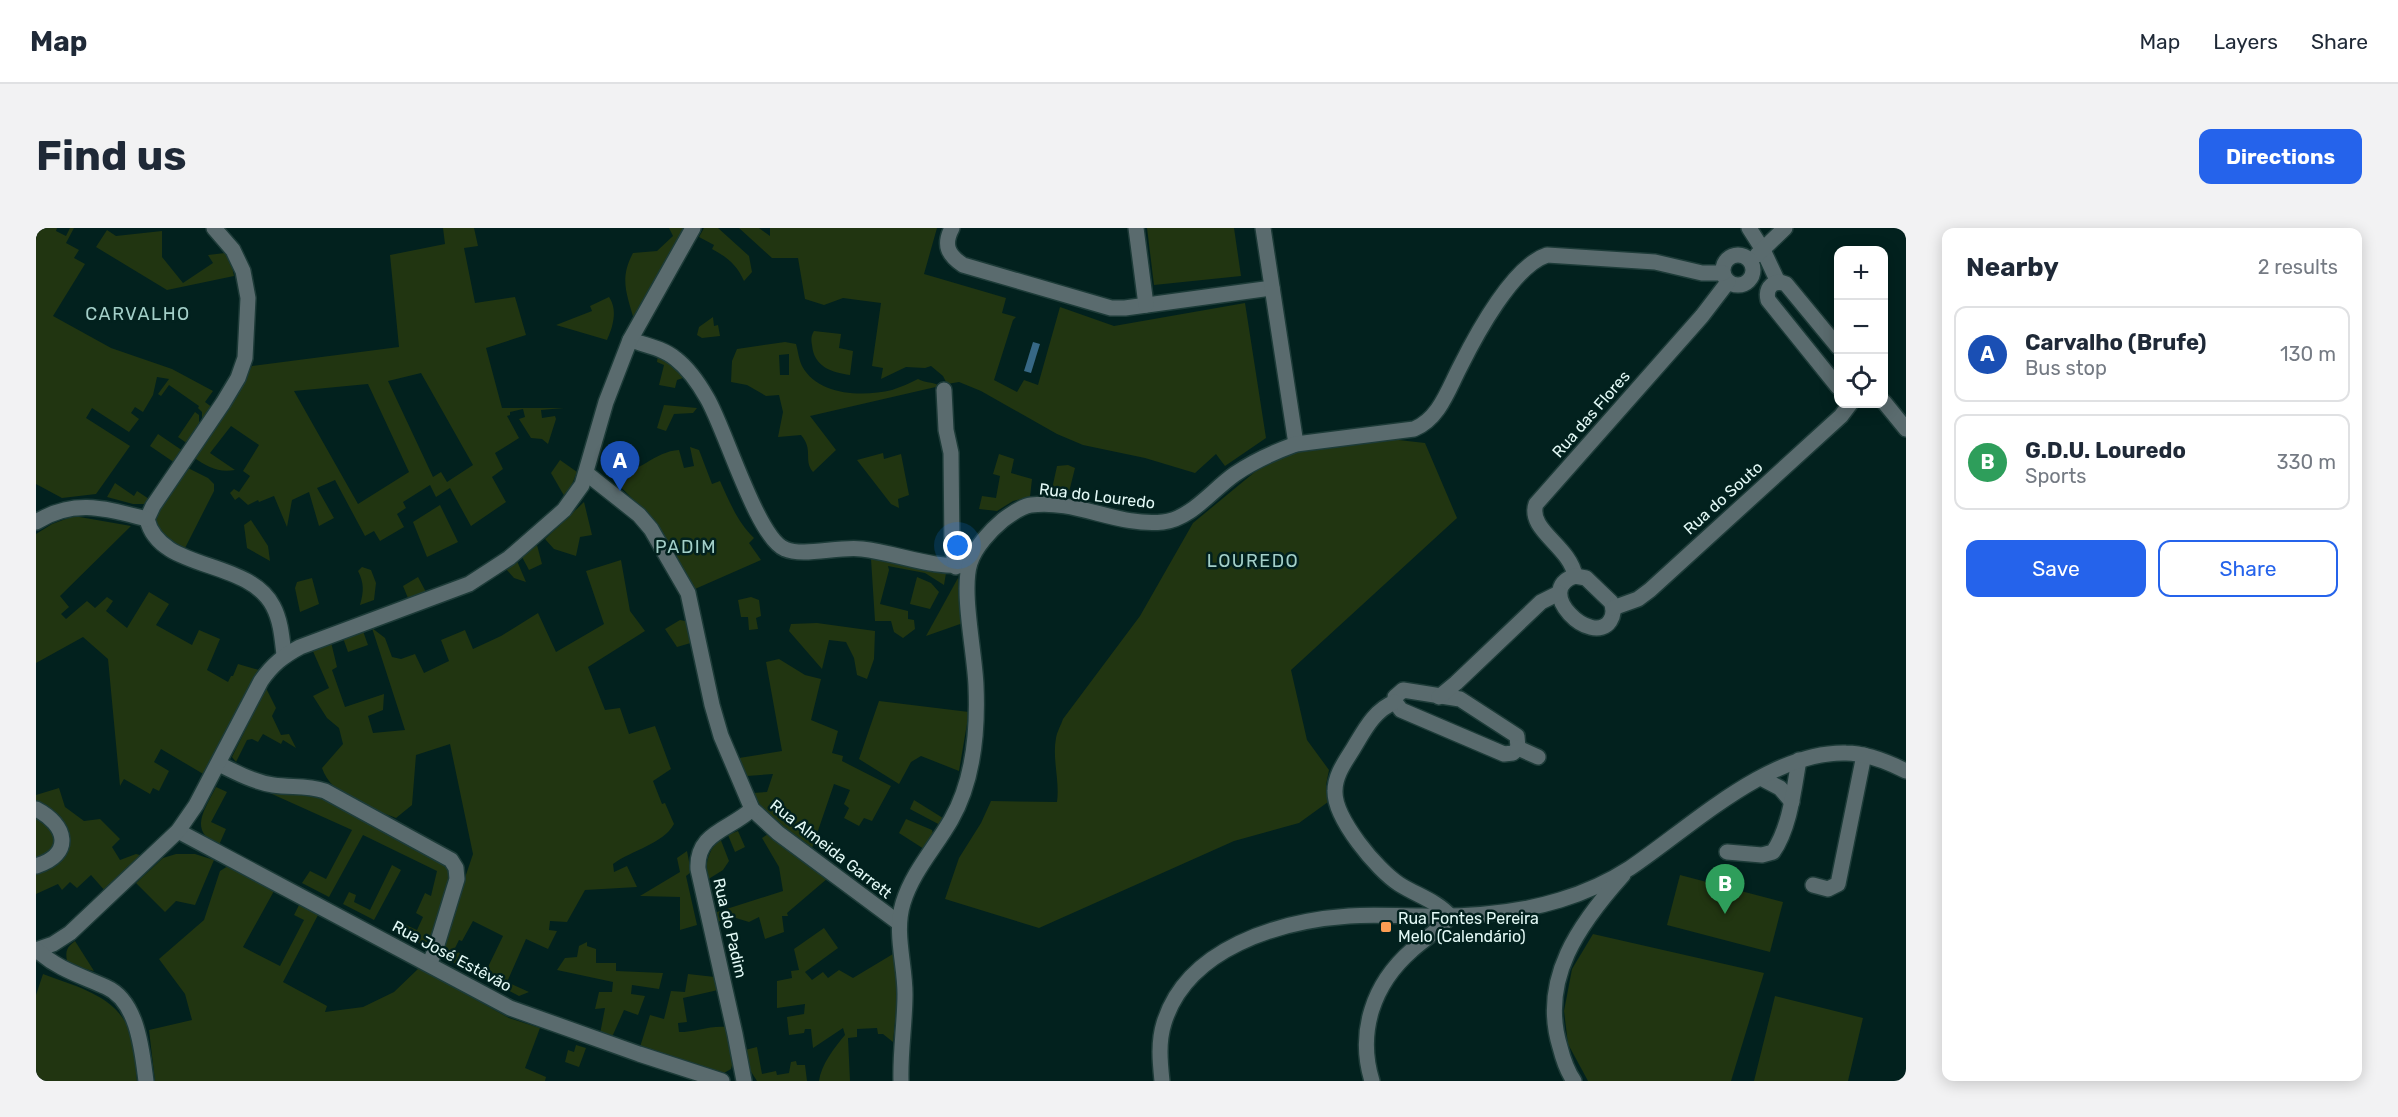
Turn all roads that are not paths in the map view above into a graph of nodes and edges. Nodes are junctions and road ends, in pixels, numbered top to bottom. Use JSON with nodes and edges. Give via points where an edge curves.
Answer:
{"nodes":[{"id":1,"x":214,"y":228,"type":"edge"},
{"id":2,"x":693,"y":228,"type":"edge"},
{"id":3,"x":952,"y":228,"type":"edge"},
{"id":4,"x":1136,"y":228,"type":"edge"},
{"id":5,"x":1263,"y":228,"type":"edge"},
{"id":6,"x":1749,"y":228,"type":"edge"},
{"id":7,"x":1785,"y":228,"type":"edge"},
{"id":8,"x":1763,"y":250,"type":"junction"},
{"id":9,"x":1750,"y":261,"type":"junction"},
{"id":10,"x":1726,"y":278,"type":"junction"},
{"id":11,"x":1746,"y":283,"type":"junction"},
{"id":12,"x":1773,"y":287,"type":"junction"},
{"id":13,"x":1272,"y":288,"type":"junction"},
{"id":14,"x":1146,"y":305,"type":"junction"},
{"id":15,"x":630,"y":340,"type":"junction"},
{"id":16,"x":1834,"y":341,"type":"edge"},
{"id":17,"x":1834,"y":381,"type":"edge"},
{"id":18,"x":944,"y":390,"type":"dead end"},
{"id":19,"x":1888,"y":407,"type":"edge"},
{"id":20,"x":1847,"y":408,"type":"edge"},
{"id":21,"x":1906,"y":429,"type":"edge"},
{"id":22,"x":1296,"y":444,"type":"junction"},
{"id":23,"x":586,"y":473,"type":"junction"},
{"id":24,"x":147,"y":519,"type":"junction"},
{"id":25,"x":36,"y":522,"type":"edge"},
{"id":26,"x":962,"y":566,"type":"junction"},
{"id":27,"x":1575,"y":576,"type":"junction"},
{"id":28,"x":1559,"y":593,"type":"junction"},
{"id":29,"x":1613,"y":608,"type":"junction"},
{"id":30,"x":284,"y":655,"type":"junction"},
{"id":31,"x":1438,"y":696,"type":"junction"},
{"id":32,"x":1395,"y":702,"type":"junction"},
{"id":33,"x":1426,"y":719,"type":"junction"},
{"id":34,"x":1518,"y":748,"type":"junction"},
{"id":35,"x":1864,"y":755,"type":"junction"},
{"id":36,"x":1538,"y":757,"type":"dead end"},
{"id":37,"x":1799,"y":760,"type":"junction"},
{"id":38,"x":219,"y":764,"type":"junction"},
{"id":39,"x":1906,"y":771,"type":"edge"},
{"id":40,"x":1761,"y":778,"type":"junction"},
{"id":41,"x":1792,"y":802,"type":"junction"},
{"id":42,"x":36,"y":809,"type":"edge"},
{"id":43,"x":752,"y":809,"type":"junction"},
{"id":44,"x":178,"y":831,"type":"junction"},
{"id":45,"x":1727,"y":852,"type":"dead end"},
{"id":46,"x":36,"y":866,"type":"edge"},
{"id":47,"x":1628,"y":869,"type":"junction"},
{"id":48,"x":1813,"y":885,"type":"dead end"},
{"id":49,"x":1450,"y":916,"type":"junction"},
{"id":50,"x":899,"y":923,"type":"junction"},
{"id":51,"x":37,"y":950,"type":"edge"},
{"id":52,"x":429,"y":964,"type":"junction"},
{"id":53,"x":146,"y":1081,"type":"edge"},
{"id":54,"x":722,"y":1081,"type":"edge"},
{"id":55,"x":744,"y":1081,"type":"edge"},
{"id":56,"x":901,"y":1081,"type":"edge"},
{"id":57,"x":1162,"y":1081,"type":"edge"},
{"id":58,"x":1372,"y":1081,"type":"edge"},
{"id":59,"x":1574,"y":1081,"type":"edge"}],
"edges":[{"from":1,"to":24,"type":"street","via":[[233,250],[243,271],[248,298],[245,358],[223,403]]},
{"from":2,"to":15,"type":"street"},
{"from":3,"to":14,"type":"street","via":[[947,251],[963,265],[1096,305]]},
{"from":4,"to":14,"type":"street"},
{"from":5,"to":13,"type":"street"},
{"from":6,"to":8,"type":"street"},
{"from":7,"to":8,"type":"street"},
{"from":8,"to":9,"type":"street"},
{"from":8,"to":12,"type":"street"},
{"from":9,"to":10,"type":"street","name":"Rua das Flores","via":[[1732,256],[1724,263]]},
{"from":9,"to":11,"type":"street","via":[[1752,275]]},
{"from":10,"to":11,"type":"street","via":[[1737,285]]},
{"from":10,"to":22,"type":"street","name":"Rua do Louredo","via":[[1655,262],[1547,255],[1539,258],[1513,280],[1438,409],[1423,426]]},
{"from":10,"to":27,"type":"street","name":"Rua das Flores","via":[[1702,316],[1536,504],[1537,523],[1568,556]]},
{"from":11,"to":12,"type":"street"},
{"from":12,"to":16,"type":"street","via":[[1786,284]]},
{"from":12,"to":17,"type":"street","via":[[1768,300]]},
{"from":13,"to":14,"type":"street"},
{"from":13,"to":22,"type":"street"},
{"from":15,"to":23,"type":"street","via":[[606,402]]},
{"from":15,"to":26,"type":"street","via":[[675,358],[690,373],[720,423],[760,521],[778,546],[798,553],[861,549],[941,566]]},
{"from":18,"to":26,"type":"street","via":[[951,453],[952,546]]},
{"from":19,"to":21,"type":"street"},
{"from":20,"to":29,"type":"street","name":"Rua do Souto","via":[[1650,590]]},
{"from":22,"to":26,"type":"street","name":"Rua do Louredo","via":[[1260,459],[1173,520],[1148,523],[1064,507],[1024,507],[994,528]]},
{"from":23,"to":30,"type":"street","via":[[578,494],[564,510],[486,574]]},
{"from":23,"to":43,"type":"street","name":"Rua Almeida Garrett","via":[[651,529],[688,594],[721,736]]},
{"from":24,"to":25,"type":"street","via":[[85,507],[59,511]]},
{"from":24,"to":30,"type":"street","via":[[160,543],[228,571],[272,603],[280,624]]},
{"from":26,"to":50,"type":"street","name":"Rua do Louredo","via":[[976,688],[970,772],[960,804],[912,879]]},
{"from":27,"to":28,"type":"street","via":[[1564,581]]},
{"from":27,"to":29,"type":"street","via":[[1586,578],[1608,597]]},
{"from":28,"to":29,"type":"street","name":"Rua do Souto","via":[[1562,605],[1590,628],[1608,624]]},
{"from":28,"to":31,"type":"street","via":[[1541,602]]},
{"from":30,"to":38,"type":"street","via":[[261,681]]},
{"from":31,"to":32,"type":"street","via":[[1403,690]]},
{"from":31,"to":33,"type":"street"},
{"from":31,"to":34,"type":"street","via":[[1467,702],[1517,736]]},
{"from":32,"to":33,"type":"street","via":[[1401,710]]},
{"from":32,"to":49,"type":"street","via":[[1372,719],[1340,769],[1335,799],[1347,824],[1379,867]]},
{"from":33,"to":34,"type":"street","via":[[1504,754]]},
{"from":34,"to":36,"type":"street"},
{"from":35,"to":37,"type":"street","via":[[1846,753]]},
{"from":35,"to":39,"type":"street"},
{"from":35,"to":48,"type":"street","via":[[1838,884],[1828,889]]},
{"from":37,"to":40,"type":"street"},
{"from":37,"to":41,"type":"street"},
{"from":38,"to":44,"type":"street"},
{"from":38,"to":52,"type":"street","via":[[272,785],[310,785],[325,791],[451,860],[457,879]]},
{"from":40,"to":41,"type":"street"},
{"from":40,"to":47,"type":"street"},
{"from":41,"to":45,"type":"street","via":[[1773,852]]},
{"from":42,"to":46,"type":"street","via":[[58,824],[63,835],[56,855]]},
{"from":43,"to":50,"type":"street","name":"Rua Almeida Garrett","via":[[778,833]]},
{"from":43,"to":55,"type":"street","name":"Rua do Padim","via":[[710,837],[697,856]]},
{"from":44,"to":51,"type":"street","via":[[70,933]]},
{"from":44,"to":52,"type":"street","name":"Rua José Estêvão"},
{"from":47,"to":49,"type":"street","via":[[1541,905],[1494,914]]},
{"from":47,"to":59,"type":"street","via":[[1579,929],[1556,986],[1556,1035]]},
{"from":49,"to":57,"type":"street","via":[[1369,914],[1317,920],[1233,946],[1188,979],[1173,1001],[1163,1024]]},
{"from":49,"to":58,"type":"street","via":[[1390,972],[1375,997],[1365,1047]]},
{"from":50,"to":56,"type":"street","via":[[905,992]]},
{"from":51,"to":53,"type":"street","via":[[62,968],[110,988],[121,999],[140,1036]]},
{"from":52,"to":54,"type":"street","name":"Rua José Estêvão","via":[[510,1008]]}]}
